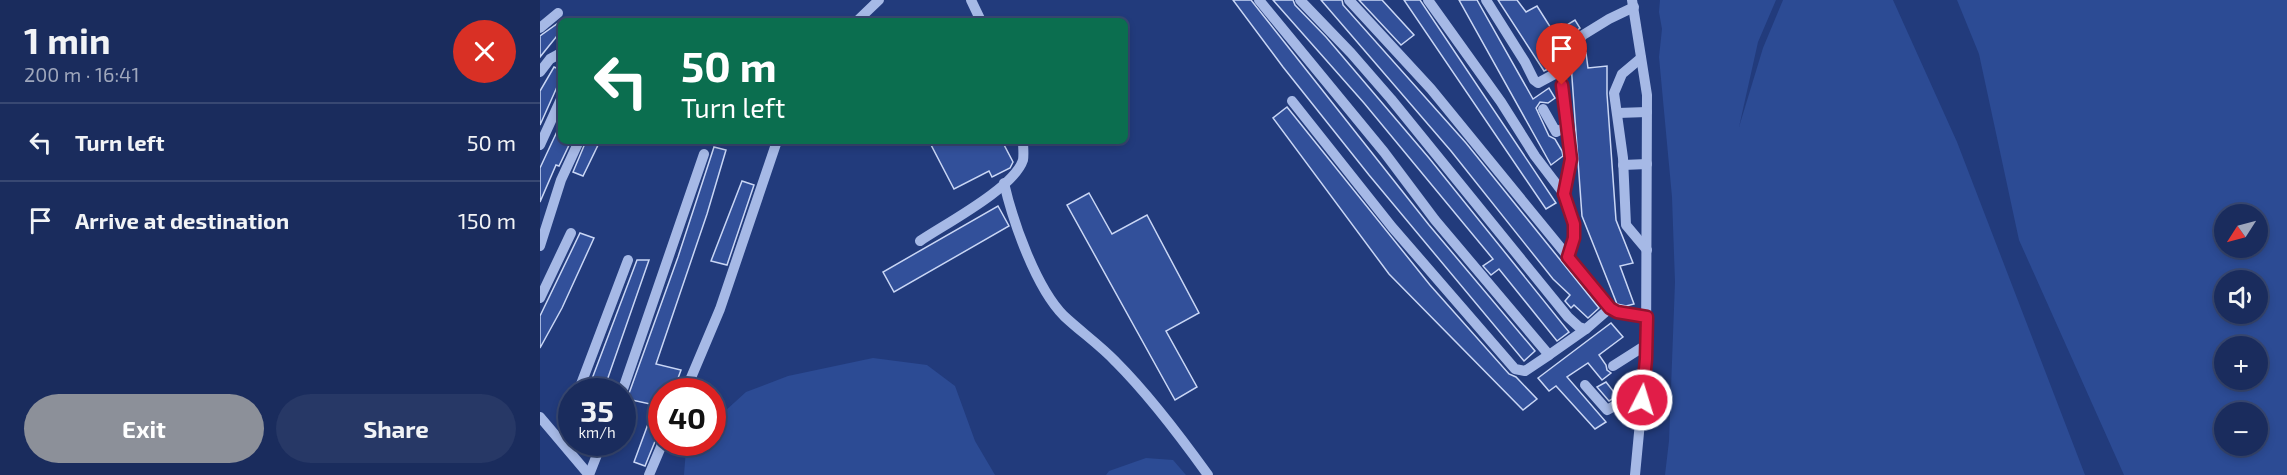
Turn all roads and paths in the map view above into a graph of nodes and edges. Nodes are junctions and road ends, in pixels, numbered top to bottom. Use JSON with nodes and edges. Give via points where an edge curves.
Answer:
{"nodes":[{"id":1,"x":879,"y":0,"type":"edge"},
{"id":2,"x":971,"y":0,"type":"edge"},
{"id":3,"x":1260,"y":0,"type":"edge"},
{"id":4,"x":1300,"y":0,"type":"edge"},
{"id":5,"x":1349,"y":0,"type":"edge"},
{"id":6,"x":1428,"y":0,"type":"edge"},
{"id":7,"x":1486,"y":0,"type":"edge"},
{"id":8,"x":1633,"y":3,"type":"edge"},
{"id":9,"x":558,"y":13,"type":"dead end"},
{"id":10,"x":860,"y":18,"type":"edge"},
{"id":11,"x":980,"y":18,"type":"edge"},
{"id":12,"x":540,"y":28,"type":"edge"},
{"id":13,"x":558,"y":55,"type":"edge"},
{"id":14,"x":1641,"y":58,"type":"junction"},
{"id":15,"x":1562,"y":70,"type":"junction"},
{"id":16,"x":540,"y":72,"type":"edge"},
{"id":17,"x":1292,"y":101,"type":"dead end"},
{"id":18,"x":558,"y":106,"type":"edge"},
{"id":19,"x":1543,"y":109,"type":"dead end"},
{"id":20,"x":1647,"y":112,"type":"junction"},
{"id":21,"x":1618,"y":113,"type":"junction"},
{"id":22,"x":1566,"y":127,"type":"junction"},
{"id":23,"x":578,"y":144,"type":"edge"},
{"id":24,"x":776,"y":144,"type":"edge"},
{"id":25,"x":1023,"y":144,"type":"edge"},
{"id":26,"x":540,"y":145,"type":"edge"},
{"id":27,"x":704,"y":154,"type":"dead end"},
{"id":28,"x":1647,"y":164,"type":"junction"},
{"id":29,"x":1623,"y":165,"type":"junction"},
{"id":30,"x":1004,"y":183,"type":"junction"},
{"id":31,"x":1564,"y":194,"type":"junction"},
{"id":32,"x":571,"y":233,"type":"dead end"},
{"id":33,"x":920,"y":241,"type":"dead end"},
{"id":34,"x":540,"y":246,"type":"edge"},
{"id":35,"x":1647,"y":250,"type":"junction"},
{"id":36,"x":1568,"y":257,"type":"junction"},
{"id":37,"x":628,"y":260,"type":"dead end"},
{"id":38,"x":540,"y":298,"type":"edge"},
{"id":39,"x":1610,"y":308,"type":"junction"},
{"id":40,"x":1647,"y":317,"type":"junction"},
{"id":41,"x":1586,"y":329,"type":"junction"},
{"id":42,"x":1646,"y":345,"type":"junction"},
{"id":43,"x":1549,"y":355,"type":"junction"},
{"id":44,"x":1613,"y":366,"type":"dead end"},
{"id":45,"x":583,"y":378,"type":"edge"},
{"id":46,"x":627,"y":378,"type":"edge"},
{"id":47,"x":691,"y":378,"type":"edge"},
{"id":48,"x":1585,"y":385,"type":"dead end"},
{"id":49,"x":1642,"y":400,"type":"junction"},
{"id":50,"x":540,"y":417,"type":"edge"},
{"id":51,"x":558,"y":438,"type":"edge"},
{"id":52,"x":573,"y":456,"type":"edge"},
{"id":53,"x":596,"y":456,"type":"edge"},
{"id":54,"x":657,"y":456,"type":"edge"},
{"id":55,"x":589,"y":475,"type":"edge"},
{"id":56,"x":649,"y":475,"type":"edge"},
{"id":57,"x":1208,"y":475,"type":"edge"},
{"id":58,"x":1635,"y":475,"type":"edge"}],
"edges":[{"from":1,"to":10,"type":"street"},
{"from":2,"to":11,"type":"street"},
{"from":3,"to":43,"type":"street","via":[[1435,220]]},
{"from":4,"to":41,"type":"street","via":[[1378,84],[1568,317]]},
{"from":5,"to":36,"type":"street","via":[[1431,89]]},
{"from":6,"to":31,"type":"street"},
{"from":7,"to":15,"type":"street","via":[[1534,80],[1538,82]]},
{"from":8,"to":14,"type":"street"},
{"from":8,"to":15,"type":"street","via":[[1583,35],[1569,50]]},
{"from":9,"to":12,"type":"street"},
{"from":13,"to":16,"type":"street"},
{"from":14,"to":20,"type":"street"},
{"from":14,"to":21,"type":"street","via":[[1622,74],[1614,93]]},
{"from":15,"to":22,"type":"street"},
{"from":17,"to":43,"type":"street","via":[[1392,227],[1515,369],[1525,370]]},
{"from":18,"to":26,"type":"street"},
{"from":19,"to":22,"type":"street","via":[[1556,132]]},
{"from":20,"to":21,"type":"street"},
{"from":20,"to":28,"type":"street"},
{"from":21,"to":29,"type":"street"},
{"from":22,"to":31,"type":"street","via":[[1571,159]]},
{"from":23,"to":34,"type":"street","via":[[561,180]]},
{"from":24,"to":47,"type":"street","via":[[720,309]]},
{"from":25,"to":30,"type":"street","via":[[1023,159]]},
{"from":27,"to":46,"type":"street"},
{"from":28,"to":29,"type":"street"},
{"from":28,"to":35,"type":"street"},
{"from":29,"to":35,"type":"street","via":[[1626,225]]},
{"from":30,"to":33,"type":"street"},
{"from":30,"to":57,"type":"street","via":[[1042,285],[1063,314],[1116,362]]},
{"from":31,"to":36,"type":"street","via":[[1574,224]]},
{"from":32,"to":38,"type":"street"},
{"from":35,"to":40,"type":"street"},
{"from":36,"to":39,"type":"street"},
{"from":37,"to":45,"type":"street"},
{"from":39,"to":40,"type":"street"},
{"from":39,"to":41,"type":"street"},
{"from":40,"to":42,"type":"street"},
{"from":41,"to":43,"type":"street"},
{"from":42,"to":44,"type":"street"},
{"from":42,"to":49,"type":"street"},
{"from":48,"to":49,"type":"street","via":[[1607,410]]},
{"from":49,"to":58,"type":"street"},
{"from":50,"to":51,"type":"street"},
{"from":52,"to":55,"type":"street"},
{"from":53,"to":55,"type":"street"},
{"from":54,"to":56,"type":"street"}]}
